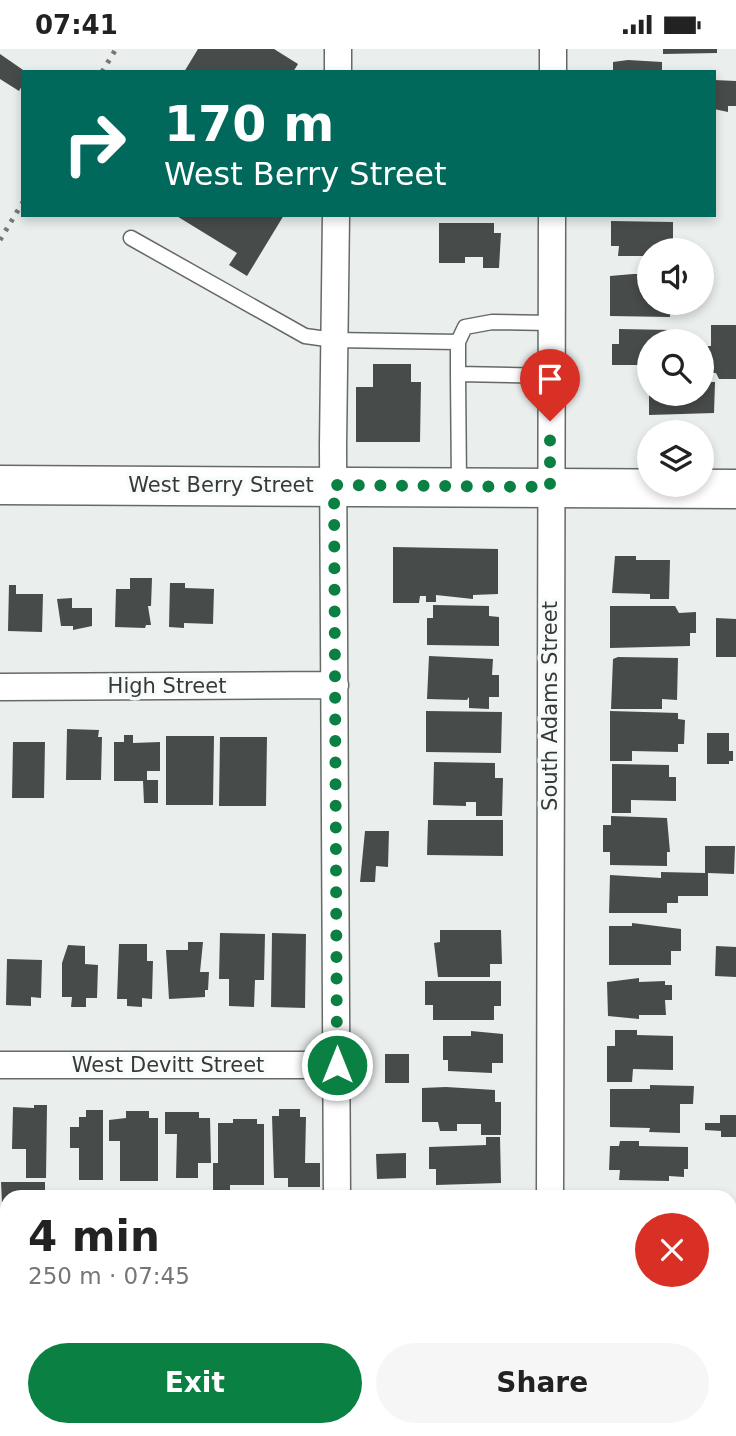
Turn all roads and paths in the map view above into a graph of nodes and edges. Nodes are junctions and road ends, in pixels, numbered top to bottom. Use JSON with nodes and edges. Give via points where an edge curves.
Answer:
{"nodes":[{"id":1,"x":338,"y":49,"type":"edge"},
{"id":2,"x":553,"y":49,"type":"edge"},
{"id":3,"x":338,"y":70,"type":"edge"},
{"id":4,"x":553,"y":70,"type":"edge"},
{"id":5,"x":336,"y":217,"type":"edge"},
{"id":6,"x":552,"y":217,"type":"edge"},
{"id":7,"x":131,"y":238,"type":"dead end"},
{"id":8,"x":551,"y":323,"type":"junction"},
{"id":9,"x":334,"y":340,"type":"junction"},
{"id":10,"x":458,"y":341,"type":"junction"},
{"id":11,"x":458,"y":374,"type":"junction"},
{"id":12,"x":551,"y":376,"type":"junction"},
{"id":13,"x":0,"y":485,"type":"edge"},
{"id":14,"x":334,"y":485,"type":"junction"},
{"id":15,"x":459,"y":486,"type":"junction"},
{"id":16,"x":550,"y":487,"type":"junction"},
{"id":17,"x":736,"y":489,"type":"edge"},
{"id":18,"x":335,"y":685,"type":"junction"},
{"id":19,"x":0,"y":687,"type":"edge"},
{"id":20,"x":0,"y":1065,"type":"edge"},
{"id":21,"x":337,"y":1065,"type":"junction"},
{"id":22,"x":337,"y":1190,"type":"edge"},
{"id":23,"x":550,"y":1190,"type":"edge"}],
"edges":[{"from":1,"to":3,"type":"street"},
{"from":2,"to":4,"type":"street"},
{"from":5,"to":9,"type":"street"},
{"from":6,"to":8,"type":"street","name":"South Adams Street"},
{"from":7,"to":9,"type":"lane","via":[[305,337]]},
{"from":8,"to":10,"type":"lane","via":[[492,322],[465,327]]},
{"from":8,"to":12,"type":"street","name":"South Adams Street"},
{"from":9,"to":10,"type":"lane"},
{"from":9,"to":14,"type":"street"},
{"from":10,"to":11,"type":"lane"},
{"from":11,"to":12,"type":"lane"},
{"from":11,"to":15,"type":"lane"},
{"from":12,"to":16,"type":"street","name":"South Adams Street"},
{"from":13,"to":14,"type":"main road","name":"West Berry Street"},
{"from":14,"to":15,"type":"main road","name":"West Berry Street"},
{"from":14,"to":18,"type":"street"},
{"from":15,"to":16,"type":"main road","name":"West Berry Street"},
{"from":16,"to":17,"type":"main road","name":"West Berry Street"},
{"from":16,"to":23,"type":"street","name":"South Adams Street"},
{"from":18,"to":19,"type":"street","name":"High Street"},
{"from":18,"to":21,"type":"street"},
{"from":20,"to":21,"type":"street","name":"West Devitt Street"},
{"from":21,"to":22,"type":"street"}]}
